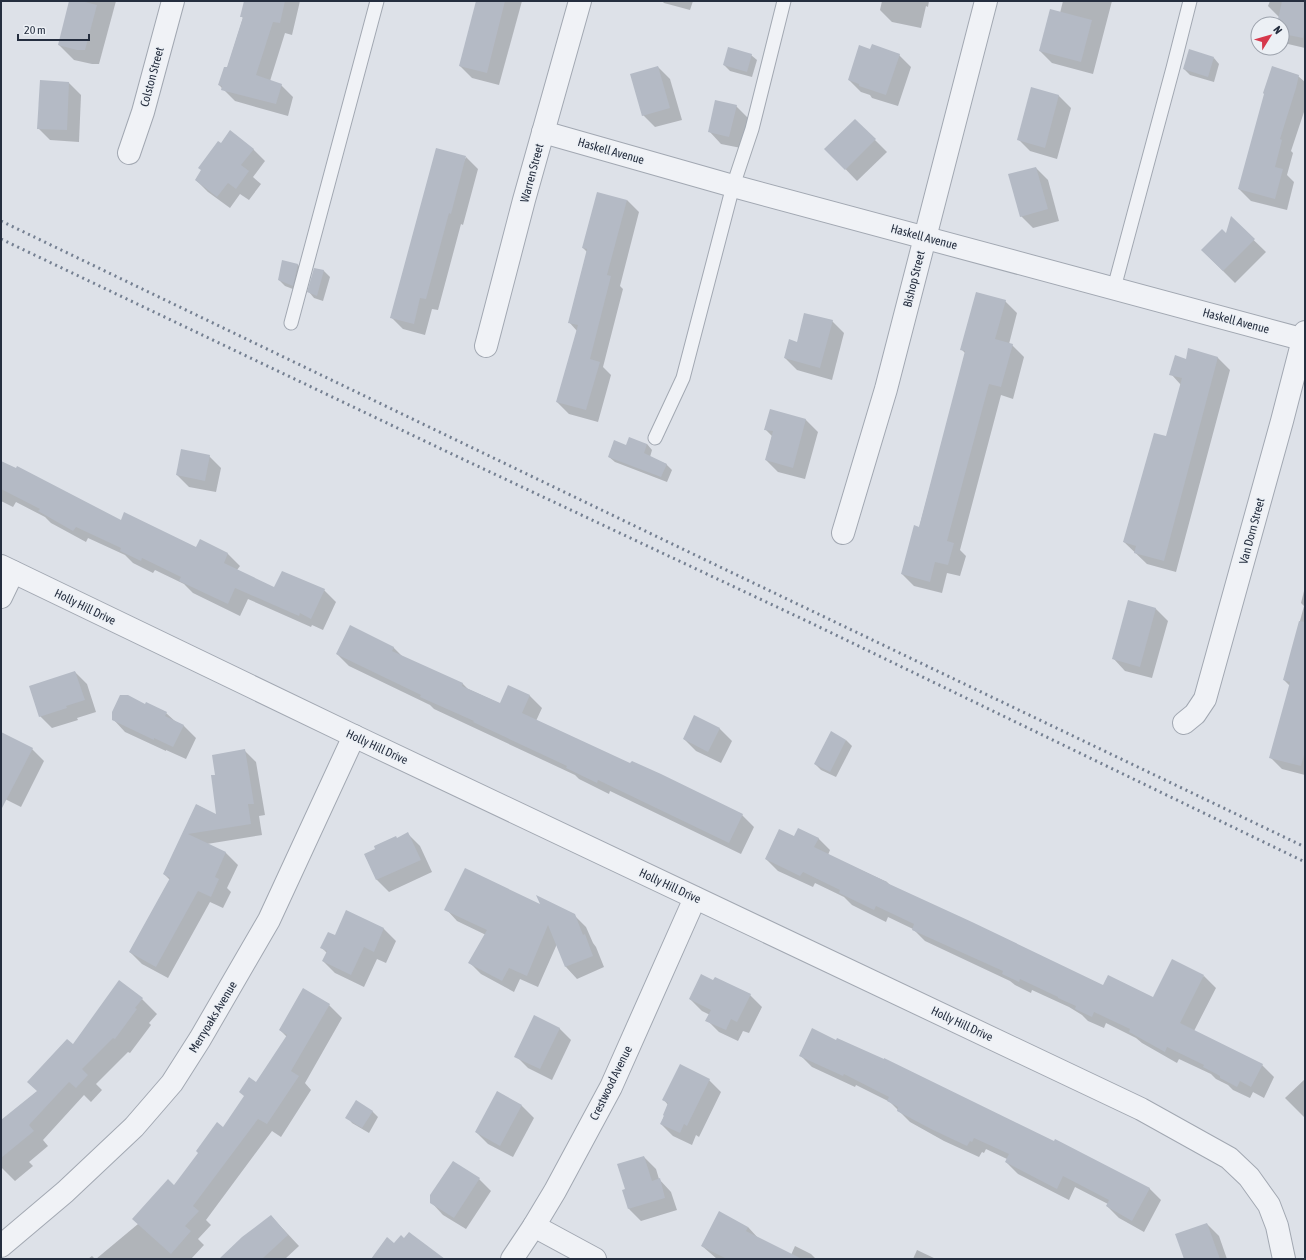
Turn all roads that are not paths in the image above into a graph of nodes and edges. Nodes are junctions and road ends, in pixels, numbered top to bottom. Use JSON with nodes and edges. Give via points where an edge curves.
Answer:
{"nodes":[{"id":1,"x":173,"y":1,"type":"edge"},
{"id":2,"x":377,"y":1,"type":"edge"},
{"id":3,"x":580,"y":1,"type":"edge"},
{"id":4,"x":784,"y":1,"type":"edge"},
{"id":5,"x":986,"y":1,"type":"edge"},
{"id":6,"x":1190,"y":1,"type":"edge"},
{"id":7,"x":543,"y":132,"type":"junction"},
{"id":8,"x":129,"y":153,"type":"dead end"},
{"id":9,"x":733,"y":186,"type":"junction"},
{"id":10,"x":925,"y":237,"type":"junction"},
{"id":11,"x":1114,"y":288,"type":"junction"},
{"id":12,"x":291,"y":323,"type":"dead end"},
{"id":13,"x":1304,"y":337,"type":"edge"},
{"id":14,"x":486,"y":346,"type":"dead end"},
{"id":15,"x":655,"y":438,"type":"dead end"},
{"id":16,"x":843,"y":533,"type":"dead end"},
{"id":17,"x":7,"y":569,"type":"edge"},
{"id":18,"x":1,"y":597,"type":"edge"},
{"id":19,"x":1184,"y":723,"type":"dead end"},
{"id":20,"x":354,"y":736,"type":"junction"},
{"id":21,"x":695,"y":898,"type":"junction"},
{"id":22,"x":534,"y":1226,"type":"junction"},
{"id":23,"x":1,"y":1246,"type":"edge"},
{"id":24,"x":512,"y":1259,"type":"edge"},
{"id":25,"x":595,"y":1259,"type":"edge"},
{"id":26,"x":1284,"y":1259,"type":"edge"}],
"edges":[{"from":1,"to":8,"type":"street","name":"Colston Street","via":[[143,112]]},
{"from":2,"to":12,"type":"lane"},
{"from":3,"to":7,"type":"street","name":"Warren Street"},
{"from":4,"to":9,"type":"lane","via":[[752,129]]},
{"from":5,"to":10,"type":"street","name":"Bishop Street"},
{"from":6,"to":11,"type":"lane"},
{"from":7,"to":9,"type":"street","name":"Haskell Avenue"},
{"from":7,"to":14,"type":"street","name":"Warren Street"},
{"from":9,"to":10,"type":"street","name":"Haskell Avenue"},
{"from":9,"to":15,"type":"lane","via":[[683,378]]},
{"from":10,"to":11,"type":"street","name":"Haskell Avenue"},
{"from":10,"to":16,"type":"street","name":"Bishop Street","via":[[886,389]]},
{"from":11,"to":13,"type":"street","name":"Haskell Avenue"},
{"from":13,"to":19,"type":"street","name":"Van Dorn Street","via":[[1205,699],[1195,714]]},
{"from":17,"to":18,"type":"street"},
{"from":17,"to":20,"type":"street","name":"Holly Hill Drive"},
{"from":20,"to":21,"type":"street","name":"Holly Hill Drive"},
{"from":20,"to":23,"type":"street","name":"Merryoaks Avenue","via":[[269,920],[200,1040],[172,1083],[134,1127],[65,1192]]},
{"from":21,"to":22,"type":"street","name":"Crestwood Avenue","via":[[611,1087]]},
{"from":21,"to":26,"type":"street","name":"Holly Hill Drive","via":[[1141,1109],[1229,1158],[1249,1177],[1269,1205],[1277,1226]]},
{"from":22,"to":24,"type":"street","name":"Crestwood Avenue"},
{"from":22,"to":25,"type":"street"}]}
